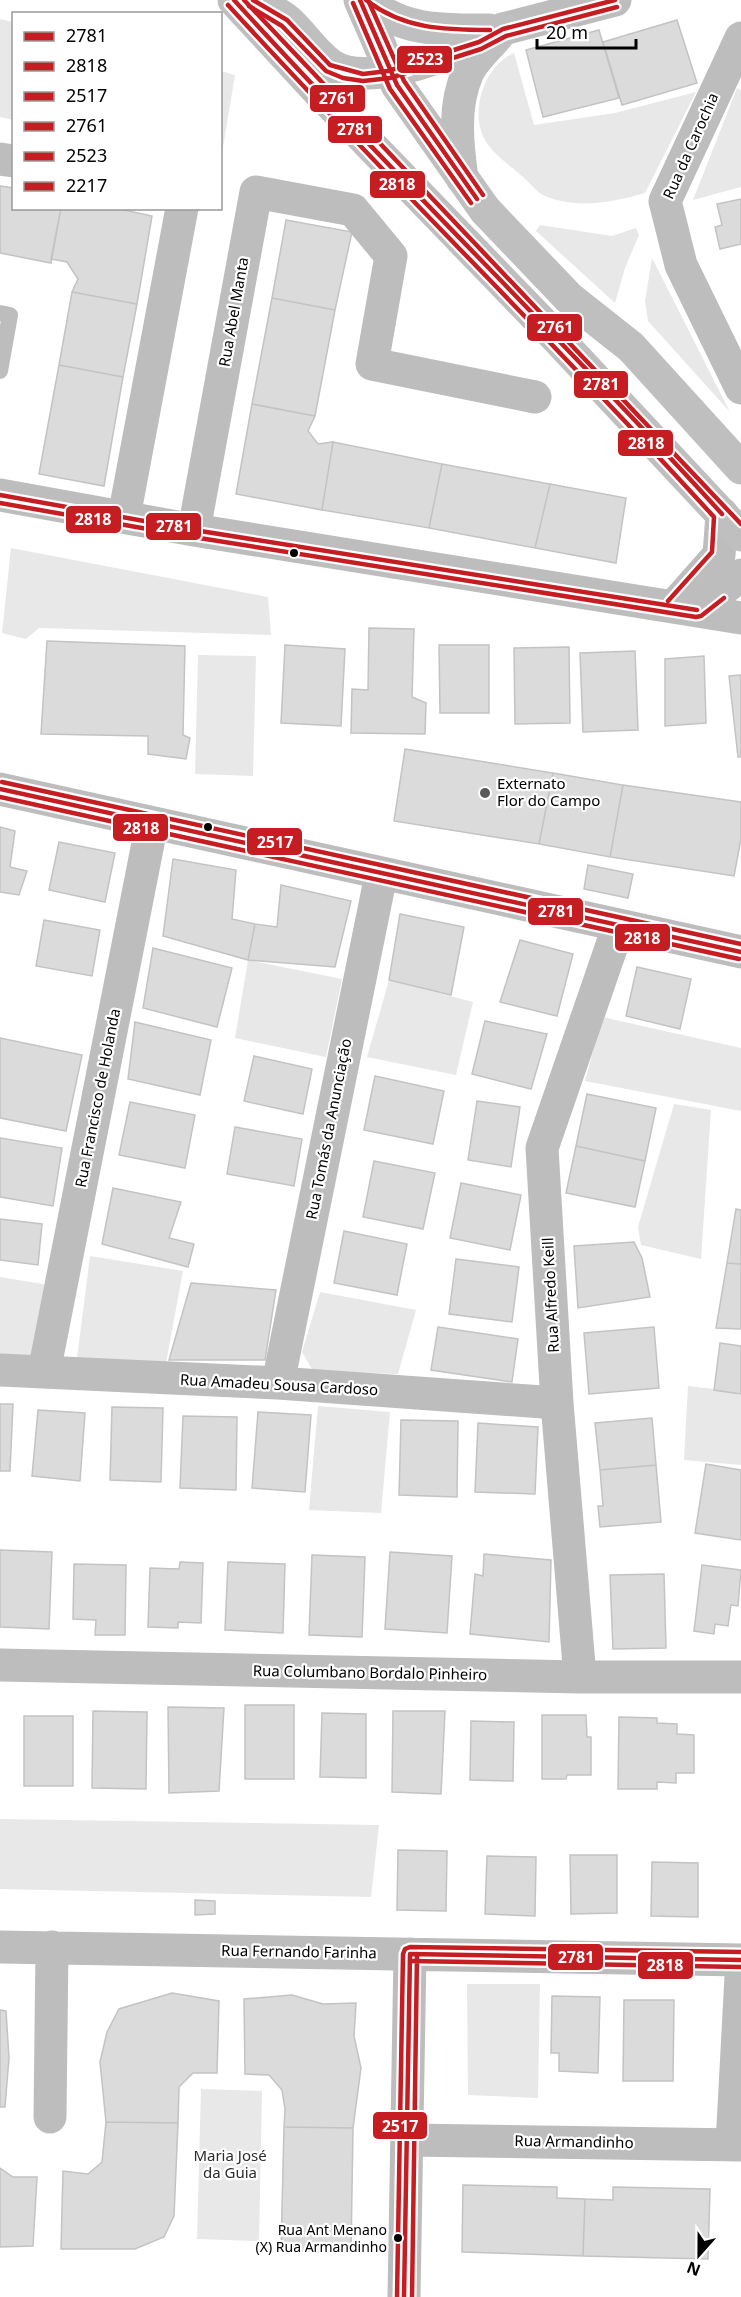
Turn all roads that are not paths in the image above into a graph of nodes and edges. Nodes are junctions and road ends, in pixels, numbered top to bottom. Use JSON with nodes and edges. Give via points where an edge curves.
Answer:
{"nodes":[{"id":1,"x":234,"y":0,"type":"edge"},
{"id":2,"x":253,"y":0,"type":"edge"},
{"id":3,"x":360,"y":0,"type":"edge"},
{"id":4,"x":366,"y":0,"type":"edge"},
{"id":5,"x":615,"y":0,"type":"edge"},
{"id":6,"x":503,"y":29,"type":"junction"},
{"id":7,"x":741,"y":38,"type":"edge"},
{"id":8,"x":388,"y":71,"type":"junction"},
{"id":9,"x":462,"y":180,"type":"junction"},
{"id":10,"x":182,"y":210,"type":"edge"},
{"id":11,"x":0,"y":313,"type":"edge"},
{"id":12,"x":0,"y":371,"type":"edge"},
{"id":13,"x":741,"y":388,"type":"edge"},
{"id":14,"x":535,"y":397,"type":"dead end"},
{"id":15,"x":741,"y":468,"type":"edge"},
{"id":16,"x":0,"y":495,"type":"edge"},
{"id":17,"x":124,"y":516,"type":"junction"},
{"id":18,"x":731,"y":525,"type":"edge"},
{"id":19,"x":194,"y":530,"type":"junction"},
{"id":20,"x":741,"y":575,"type":"edge"},
{"id":21,"x":686,"y":608,"type":"junction"},
{"id":22,"x":741,"y":618,"type":"edge"},
{"id":23,"x":0,"y":789,"type":"edge"},
{"id":24,"x":152,"y":823,"type":"junction"},
{"id":25,"x":381,"y":874,"type":"junction"},
{"id":26,"x":619,"y":925,"type":"junction"},
{"id":27,"x":741,"y":952,"type":"edge"},
{"id":28,"x":0,"y":1370,"type":"edge"},
{"id":29,"x":44,"y":1372,"type":"junction"},
{"id":30,"x":278,"y":1383,"type":"junction"},
{"id":31,"x":557,"y":1403,"type":"junction"},
{"id":32,"x":0,"y":1665,"type":"edge"},
{"id":33,"x":580,"y":1677,"type":"junction"},
{"id":34,"x":741,"y":1677,"type":"edge"},
{"id":35,"x":0,"y":1947,"type":"edge"},
{"id":36,"x":52,"y":1947,"type":"junction"},
{"id":37,"x":410,"y":1954,"type":"junction"},
{"id":38,"x":741,"y":1960,"type":"edge"},
{"id":39,"x":741,"y":1976,"type":"edge"},
{"id":40,"x":50,"y":2117,"type":"dead end"},
{"id":41,"x":407,"y":2140,"type":"junction"},
{"id":42,"x":737,"y":2145,"type":"edge"},
{"id":43,"x":404,"y":2297,"type":"edge"}],
"edges":[{"from":1,"to":18,"type":"main road"},
{"from":2,"to":8,"type":"main road","via":[[288,21],[330,65],[356,74]]},
{"from":3,"to":8,"type":"main road"},
{"from":4,"to":6,"type":"main road","via":[[403,24],[433,29]]},
{"from":5,"to":6,"type":"street"},
{"from":6,"to":8,"type":"main road","via":[[478,42]]},
{"from":6,"to":9,"type":"main road","via":[[469,69],[465,83],[456,135]]},
{"from":7,"to":13,"type":"street","name":"Rua da Carochia","via":[[665,201],[681,265]]},
{"from":8,"to":9,"type":"main road"},
{"from":9,"to":15,"type":"main road","via":[[485,210],[569,298],[631,348]]},
{"from":10,"to":17,"type":"street"},
{"from":11,"to":12,"type":"lane","via":[[10,315]]},
{"from":14,"to":19,"type":"street","name":"Rua Abel Manta","via":[[372,364],[392,255],[353,210],[256,192]]},
{"from":16,"to":17,"type":"street"},
{"from":17,"to":19,"type":"street"},
{"from":18,"to":21,"type":"street","via":[[719,555]]},
{"from":19,"to":21,"type":"street"},
{"from":20,"to":21,"type":"street"},
{"from":21,"to":22,"type":"street"},
{"from":23,"to":24,"type":"street"},
{"from":24,"to":25,"type":"street"},
{"from":24,"to":29,"type":"street","name":"Rua Francisco de Holanda"},
{"from":25,"to":26,"type":"street"},
{"from":25,"to":30,"type":"street","name":"Rua Tomás da Anunciação"},
{"from":26,"to":27,"type":"street"},
{"from":26,"to":31,"type":"street","name":"Rua Alfredo Keill","via":[[542,1148]]},
{"from":28,"to":29,"type":"street","name":"Rua Amadeu Sousa Cardoso"},
{"from":29,"to":30,"type":"street","name":"Rua Amadeu Sousa Cardoso"},
{"from":30,"to":31,"type":"street","name":"Rua Amadeu Sousa Cardoso"},
{"from":31,"to":33,"type":"street","name":"Rua Alfredo Keill"},
{"from":32,"to":33,"type":"street","name":"Rua Columbano Bordalo Pinheiro"},
{"from":33,"to":34,"type":"street","name":"Rua Columbano Bordalo Pinheiro"},
{"from":35,"to":36,"type":"street","name":"Rua Fernando Farinha"},
{"from":36,"to":37,"type":"street","name":"Rua Fernando Farinha"},
{"from":36,"to":40,"type":"street"},
{"from":37,"to":38,"type":"street","name":"Rua Fernando Farinha"},
{"from":37,"to":41,"type":"street"},
{"from":39,"to":42,"type":"street"},
{"from":41,"to":42,"type":"street","name":"Rua Armandinho"},
{"from":41,"to":43,"type":"street"}]}
